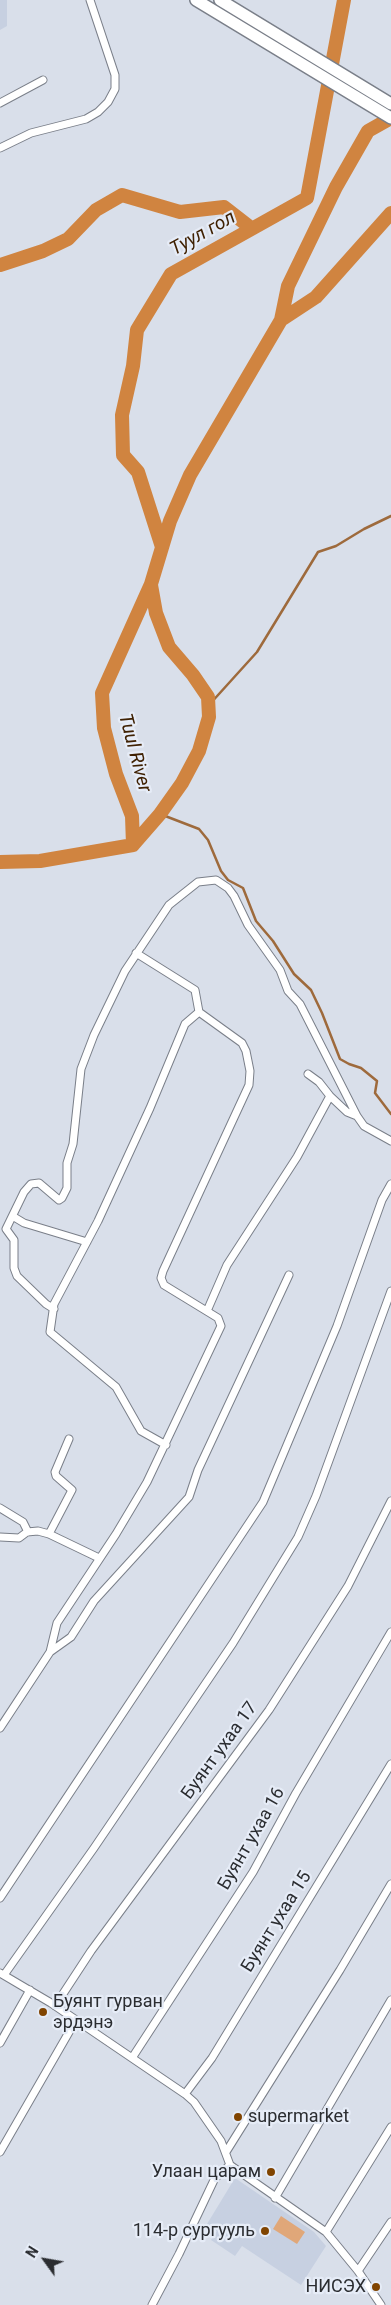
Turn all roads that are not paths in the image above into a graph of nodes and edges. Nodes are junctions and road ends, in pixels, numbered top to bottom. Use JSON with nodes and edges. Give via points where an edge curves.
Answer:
{"nodes":[{"id":1,"x":90,"y":0,"type":"edge"},
{"id":2,"x":220,"y":0,"type":"edge"},
{"id":3,"x":197,"y":1,"type":"edge"},
{"id":4,"x":43,"y":80,"type":"dead end"},
{"id":5,"x":0,"y":103,"type":"edge"},
{"id":6,"x":391,"y":104,"type":"edge"},
{"id":7,"x":391,"y":118,"type":"edge"},
{"id":8,"x":0,"y":148,"type":"edge"},
{"id":9,"x":136,"y":953,"type":"junction"},
{"id":10,"x":199,"y":1012,"type":"junction"},
{"id":11,"x":308,"y":1074,"type":"dead end"},
{"id":12,"x":330,"y":1096,"type":"junction"},
{"id":13,"x":357,"y":1116,"type":"junction"},
{"id":14,"x":391,"y":1141,"type":"edge"},
{"id":15,"x":391,"y":1184,"type":"edge"},
{"id":16,"x":14,"y":1217,"type":"junction"},
{"id":17,"x":87,"y":1242,"type":"junction"},
{"id":18,"x":289,"y":1275,"type":"dead end"},
{"id":19,"x":391,"y":1291,"type":"edge"},
{"id":20,"x":54,"y":1309,"type":"junction"},
{"id":21,"x":207,"y":1311,"type":"junction"},
{"id":22,"x":70,"y":1439,"type":"dead end"},
{"id":23,"x":166,"y":1445,"type":"junction"},
{"id":24,"x":391,"y":1502,"type":"edge"},
{"id":25,"x":0,"y":1508,"type":"edge"},
{"id":26,"x":28,"y":1532,"type":"junction"},
{"id":27,"x":49,"y":1534,"type":"junction"},
{"id":28,"x":0,"y":1537,"type":"edge"},
{"id":29,"x":99,"y":1558,"type":"junction"},
{"id":30,"x":391,"y":1632,"type":"edge"},
{"id":31,"x":50,"y":1652,"type":"junction"},
{"id":32,"x":0,"y":1728,"type":"edge"},
{"id":33,"x":391,"y":1764,"type":"edge"},
{"id":34,"x":391,"y":1884,"type":"edge"},
{"id":35,"x":0,"y":1898,"type":"edge"},
{"id":36,"x":2,"y":1974,"type":"edge"},
{"id":37,"x":30,"y":1990,"type":"junction"},
{"id":38,"x":391,"y":2000,"type":"edge"},
{"id":39,"x":55,"y":2006,"type":"junction"},
{"id":40,"x":76,"y":2020,"type":"junction"},
{"id":41,"x":0,"y":2043,"type":"edge"},
{"id":42,"x":132,"y":2058,"type":"junction"},
{"id":43,"x":185,"y":2094,"type":"junction"},
{"id":44,"x":391,"y":2127,"type":"edge"},
{"id":45,"x":0,"y":2152,"type":"edge"},
{"id":46,"x":226,"y":2152,"type":"junction"},
{"id":47,"x":230,"y":2165,"type":"junction"},
{"id":48,"x":275,"y":2198,"type":"junction"},
{"id":49,"x":391,"y":2222,"type":"edge"},
{"id":50,"x":326,"y":2232,"type":"junction"},
{"id":51,"x":358,"y":2271,"type":"junction"},
{"id":52,"x":152,"y":2305,"type":"edge"},
{"id":53,"x":381,"y":2305,"type":"edge"}],
"edges":[{"from":1,"to":8,"type":"street","via":[[115,75],[114,89],[108,102],[86,118],[31,133]]},
{"from":2,"to":6,"type":"main road"},
{"from":3,"to":7,"type":"main road"},
{"from":4,"to":5,"type":"street"},
{"from":9,"to":10,"type":"street","via":[[195,990]]},
{"from":9,"to":13,"type":"street","via":[[169,905],[198,882],[216,880],[228,888],[248,926],[280,970],[288,991],[300,1004]]},
{"from":9,"to":16,"type":"street","via":[[94,1035],[81,1069],[73,1144],[67,1163],[67,1188],[59,1200],[39,1183],[31,1184],[24,1192]]},
{"from":10,"to":17,"type":"street","via":[[185,1024],[150,1108]]},
{"from":10,"to":21,"type":"street","via":[[242,1044],[250,1071],[249,1086],[161,1278],[164,1285]]},
{"from":11,"to":12,"type":"street"},
{"from":12,"to":13,"type":"street","via":[[347,1112]]},
{"from":12,"to":21,"type":"street","via":[[297,1157],[227,1265]]},
{"from":13,"to":14,"type":"street","via":[[364,1126]]},
{"from":15,"to":35,"type":"street","via":[[382,1200],[337,1326],[263,1502]]},
{"from":16,"to":17,"type":"street"},
{"from":16,"to":20,"type":"street","via":[[6,1229],[14,1240],[17,1276]]},
{"from":17,"to":20,"type":"street"},
{"from":18,"to":31,"type":"street","via":[[198,1470],[189,1497],[94,1601],[71,1637]]},
{"from":19,"to":36,"type":"street","via":[[298,1537],[233,1642],[94,1848]]},
{"from":20,"to":23,"type":"street","via":[[50,1332],[116,1387],[140,1431]]},
{"from":21,"to":23,"type":"street","via":[[218,1318],[221,1326]]},
{"from":22,"to":27,"type":"street","via":[[56,1476],[72,1490]]},
{"from":23,"to":29,"type":"street","via":[[147,1482]]},
{"from":24,"to":39,"type":"street","name":"Буянт ухаа 17","via":[[348,1586],[269,1710]]},
{"from":25,"to":26,"type":"street","via":[[23,1522]]},
{"from":26,"to":27,"type":"street"},
{"from":26,"to":28,"type":"street","via":[[20,1538]]},
{"from":27,"to":29,"type":"street"},
{"from":29,"to":31,"type":"street","via":[[57,1623]]},
{"from":30,"to":42,"type":"street","name":"Буянт ухаа 16","via":[[296,1793],[254,1872]]},
{"from":31,"to":32,"type":"street"},
{"from":33,"to":43,"type":"street","name":"Буянт ухаа 15","via":[[212,2058]]},
{"from":34,"to":46,"type":"street"},
{"from":36,"to":37,"type":"street"},
{"from":37,"to":39,"type":"street"},
{"from":37,"to":41,"type":"street"},
{"from":38,"to":48,"type":"street"},
{"from":39,"to":40,"type":"street"},
{"from":40,"to":42,"type":"street"},
{"from":40,"to":45,"type":"street"},
{"from":42,"to":43,"type":"street"},
{"from":43,"to":46,"type":"street","via":[[214,2130]]},
{"from":44,"to":50,"type":"street"},
{"from":46,"to":47,"type":"street"},
{"from":47,"to":48,"type":"street"},
{"from":47,"to":52,"type":"street","via":[[215,2178]]},
{"from":48,"to":50,"type":"street"},
{"from":49,"to":51,"type":"street"},
{"from":50,"to":51,"type":"street"},
{"from":51,"to":53,"type":"street"}]}
